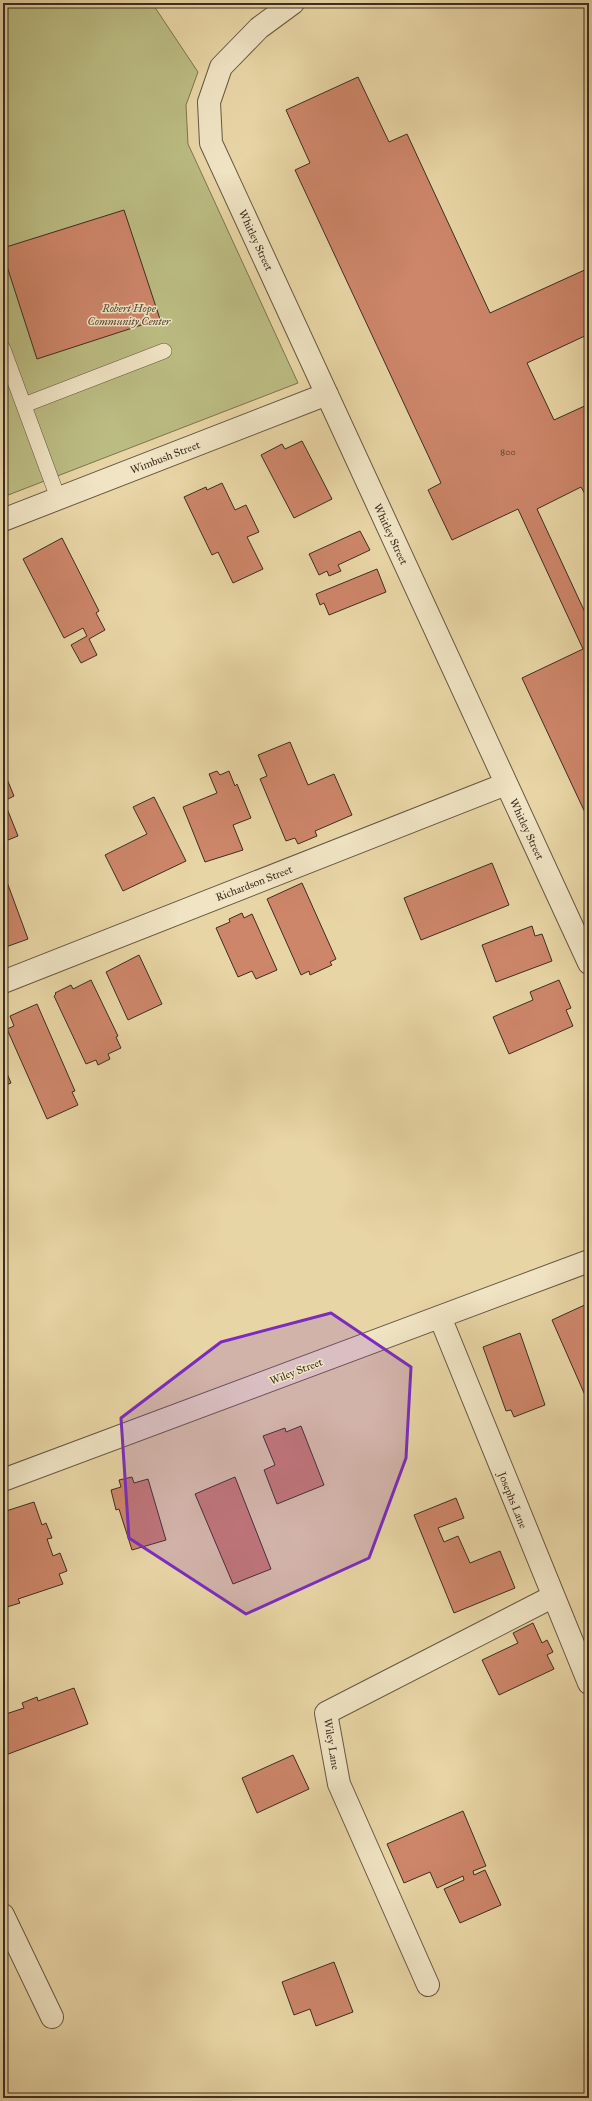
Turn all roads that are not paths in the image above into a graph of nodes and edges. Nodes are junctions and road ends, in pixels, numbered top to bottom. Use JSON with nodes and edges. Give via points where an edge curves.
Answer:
{"nodes":[{"id":1,"x":293,"y":3,"type":"edge"},
{"id":2,"x":3,"y":349,"type":"edge"},
{"id":3,"x":164,"y":351,"type":"dead end"},
{"id":4,"x":327,"y":394,"type":"junction"},
{"id":5,"x":24,"y":404,"type":"junction"},
{"id":6,"x":58,"y":498,"type":"junction"},
{"id":7,"x":3,"y":520,"type":"edge"},
{"id":8,"x":506,"y":784,"type":"junction"},
{"id":9,"x":589,"y":963,"type":"edge"},
{"id":10,"x":3,"y":982,"type":"edge"},
{"id":11,"x":589,"y":1261,"type":"edge"},
{"id":12,"x":440,"y":1317,"type":"junction"},
{"id":13,"x":3,"y":1480,"type":"edge"},
{"id":14,"x":552,"y":1597,"type":"junction"},
{"id":15,"x":589,"y":1683,"type":"edge"},
{"id":16,"x":3,"y":1915,"type":"edge"},
{"id":17,"x":428,"y":1985,"type":"dead end"},
{"id":18,"x":52,"y":2017,"type":"dead end"}],
"edges":[{"from":1,"to":4,"type":"street","name":"Whitley Street","via":[[259,28],[221,67],[209,102],[211,143]]},
{"from":2,"to":5,"type":"lane"},
{"from":3,"to":5,"type":"lane"},
{"from":4,"to":6,"type":"street","name":"Wimbush Street"},
{"from":4,"to":8,"type":"street","name":"Whitley Street"},
{"from":5,"to":6,"type":"lane"},
{"from":6,"to":7,"type":"street","name":"Wimbush Street"},
{"from":8,"to":9,"type":"street","name":"Whitley Street"},
{"from":8,"to":10,"type":"street","name":"Richardson Street"},
{"from":11,"to":12,"type":"street","name":"Wiley Street"},
{"from":12,"to":13,"type":"street","name":"Wiley Street"},
{"from":12,"to":14,"type":"street","name":"Josephs Lane"},
{"from":14,"to":15,"type":"street","name":"Josephs Lane"},
{"from":14,"to":17,"type":"street","name":"Wiley Lane","via":[[326,1713],[339,1784]]},
{"from":16,"to":18,"type":"street"}]}
